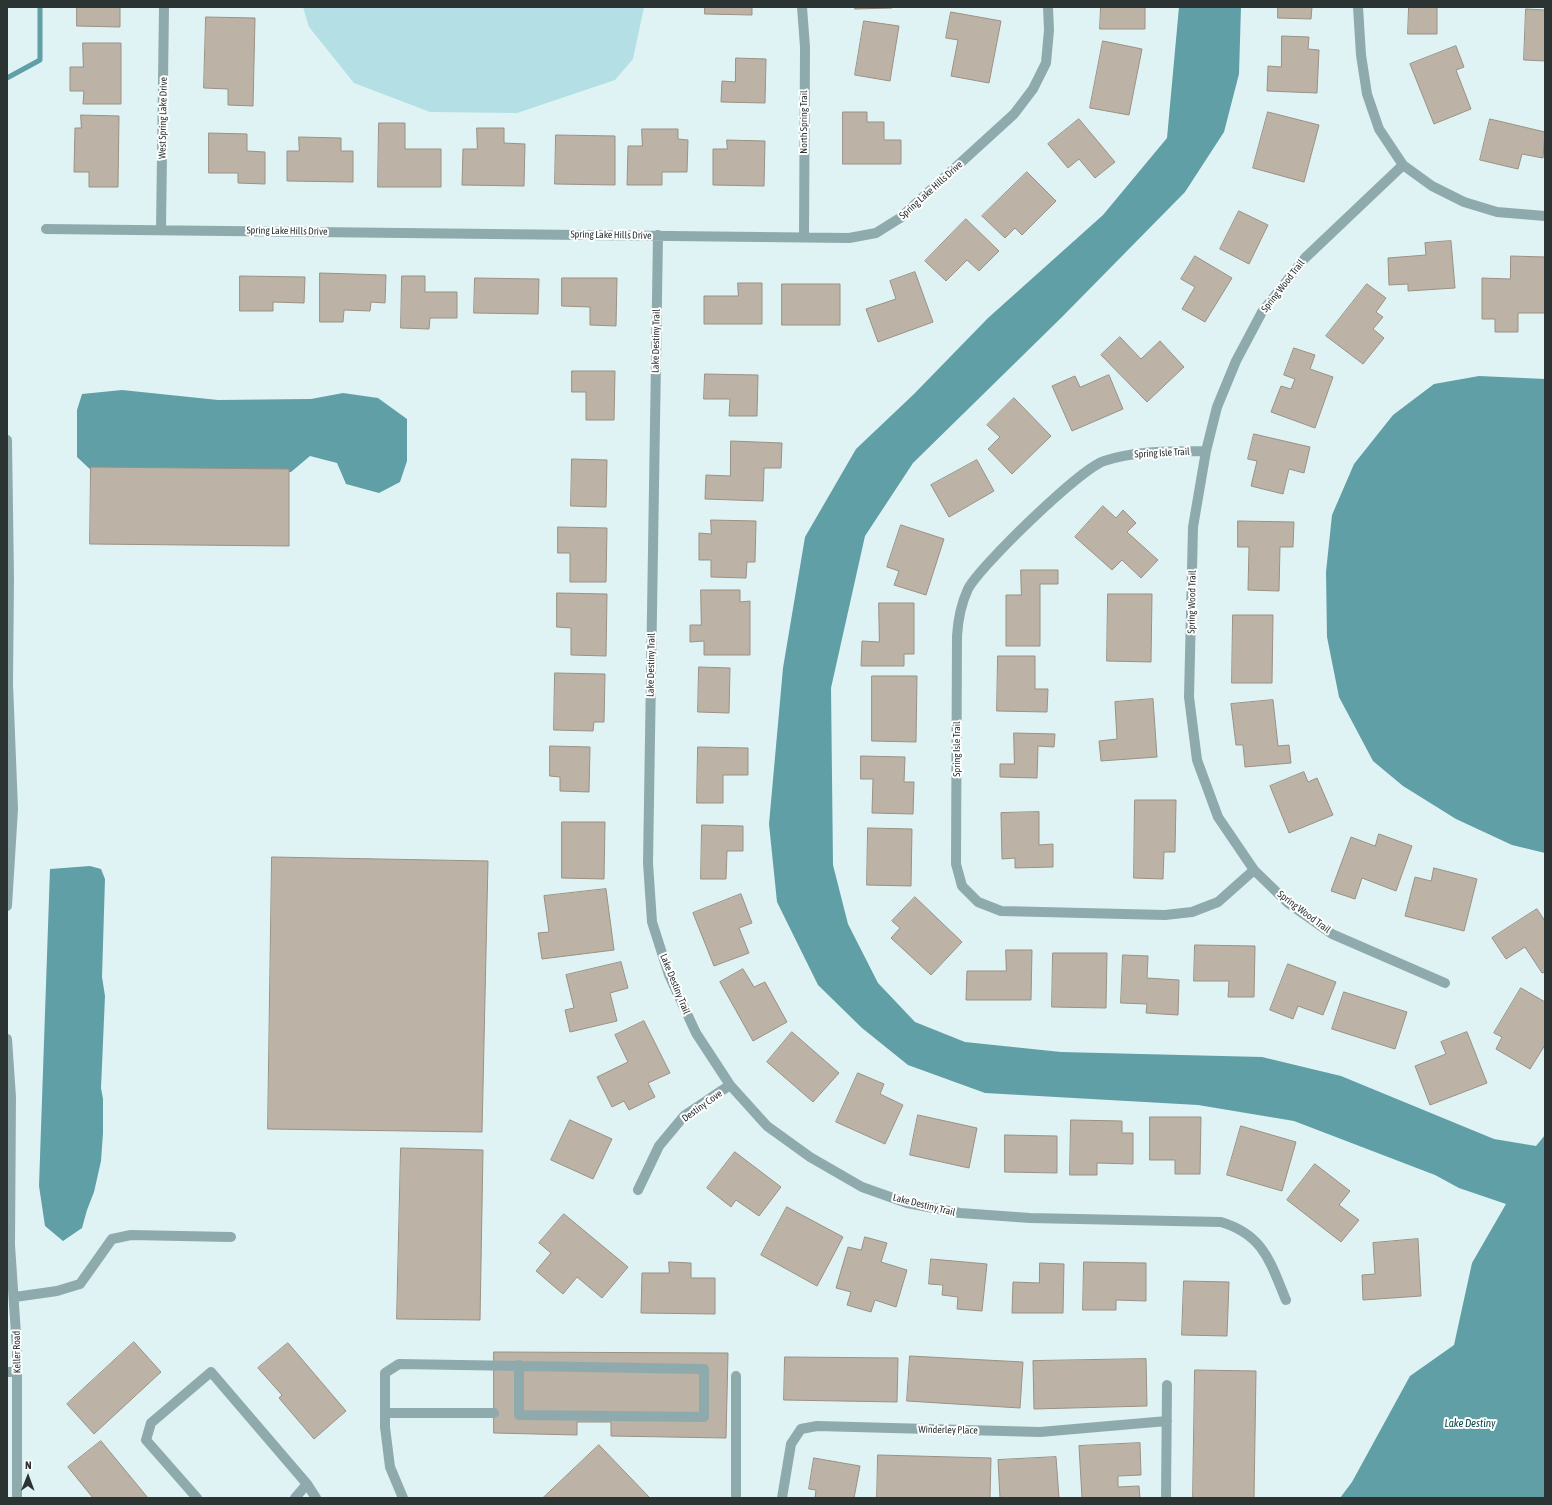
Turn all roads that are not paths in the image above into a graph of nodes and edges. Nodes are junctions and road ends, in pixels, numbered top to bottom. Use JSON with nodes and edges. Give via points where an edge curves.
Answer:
{"nodes":[{"id":1,"x":164,"y":7,"type":"edge"},
{"id":2,"x":802,"y":7,"type":"edge"},
{"id":3,"x":1048,"y":7,"type":"edge"},
{"id":4,"x":1358,"y":7,"type":"edge"},
{"id":5,"x":1403,"y":165,"type":"junction"},
{"id":6,"x":1545,"y":216,"type":"edge"},
{"id":7,"x":46,"y":229,"type":"dead end"},
{"id":8,"x":161,"y":229,"type":"junction"},
{"id":9,"x":658,"y":235,"type":"junction"},
{"id":10,"x":804,"y":237,"type":"junction"},
{"id":11,"x":7,"y":440,"type":"edge"},
{"id":12,"x":1206,"y":451,"type":"junction"},
{"id":13,"x":1254,"y":870,"type":"junction"},
{"id":14,"x":7,"y":906,"type":"edge"},
{"id":15,"x":1445,"y":983,"type":"dead end"},
{"id":16,"x":7,"y":1039,"type":"edge"},
{"id":17,"x":730,"y":1085,"type":"junction"},
{"id":18,"x":9,"y":1097,"type":"edge"},
{"id":19,"x":638,"y":1190,"type":"dead end"},
{"id":20,"x":231,"y":1237,"type":"dead end"},
{"id":21,"x":10,"y":1282,"type":"edge"},
{"id":22,"x":15,"y":1297,"type":"junction"},
{"id":23,"x":1286,"y":1300,"type":"dead end"},
{"id":24,"x":11,"y":1311,"type":"edge"},
{"id":25,"x":519,"y":1365,"type":"junction"},
{"id":26,"x":12,"y":1372,"type":"edge"},
{"id":27,"x":736,"y":1376,"type":"dead end"},
{"id":28,"x":1167,"y":1385,"type":"dead end"},
{"id":29,"x":385,"y":1413,"type":"junction"},
{"id":30,"x":494,"y":1413,"type":"dead end"},
{"id":31,"x":1167,"y":1421,"type":"junction"},
{"id":32,"x":307,"y":1484,"type":"junction"},
{"id":33,"x":16,"y":1498,"type":"edge"},
{"id":34,"x":197,"y":1498,"type":"edge"},
{"id":35,"x":295,"y":1498,"type":"edge"},
{"id":36,"x":316,"y":1498,"type":"edge"},
{"id":37,"x":403,"y":1498,"type":"edge"},
{"id":38,"x":736,"y":1498,"type":"edge"},
{"id":39,"x":782,"y":1498,"type":"edge"},
{"id":40,"x":1166,"y":1498,"type":"edge"}],
"edges":[{"from":1,"to":8,"type":"street","name":"West Spring Lake Drive"},
{"from":2,"to":10,"type":"street","name":"North Spring Trail","via":[[805,47]]},
{"from":3,"to":10,"type":"street","name":"Spring Lake Hills Drive","via":[[1046,63],[1033,88],[1014,114],[900,218],[876,233],[848,238]]},
{"from":4,"to":5,"type":"street","via":[[1367,94],[1379,129]]},
{"from":5,"to":6,"type":"street","via":[[1432,186],[1464,202],[1497,212]]},
{"from":5,"to":12,"type":"street","name":"Spring Wood Trail","via":[[1305,258],[1262,312],[1222,394]]},
{"from":7,"to":8,"type":"street","name":"Spring Lake Hills Drive"},
{"from":8,"to":9,"type":"street","name":"Spring Lake Hills Drive"},
{"from":9,"to":10,"type":"street","name":"Spring Lake Hills Drive"},
{"from":9,"to":17,"type":"street","name":"Lake Destiny Trail","via":[[648,863],[652,922],[670,975],[696,1033]]},
{"from":11,"to":14,"type":"street","via":[[8,684],[13,808]]},
{"from":12,"to":13,"type":"street","name":"Spring Wood Trail","via":[[1193,527],[1189,697],[1197,760],[1210,796],[1218,817]]},
{"from":12,"to":13,"type":"street","name":"Spring Isle Trail","via":[[1137,454],[1103,461],[1078,477],[989,562],[969,588],[959,615],[957,636],[956,864],[962,886],[978,902],[1001,911],[1165,915],[1192,912],[1218,902]]},
{"from":13,"to":15,"type":"street","name":"Spring Wood Trail","via":[[1288,903],[1332,934]]},
{"from":16,"to":18,"type":"street","name":"Keller Road"},
{"from":17,"to":19,"type":"street","name":"Destiny Cove","via":[[684,1116],[660,1146]]},
{"from":17,"to":23,"type":"street","name":"Lake Destiny Trail","via":[[767,1126],[810,1157],[862,1187],[907,1203],[991,1216],[1221,1222],[1238,1227],[1256,1240],[1269,1260]]},
{"from":18,"to":21,"type":"street","name":"Keller Road"},
{"from":20,"to":22,"type":"street","via":[[131,1235],[112,1239],[80,1284],[57,1291]]},
{"from":21,"to":22,"type":"street","name":"Keller Road"},
{"from":22,"to":24,"type":"street","name":"Keller Road"},
{"from":24,"to":26,"type":"street","name":"Keller Road"},
{"from":25,"to":25,"type":"street","via":[[704,1369],[704,1417],[519,1415]]},
{"from":25,"to":29,"type":"street","via":[[399,1364],[385,1373]]},
{"from":26,"to":33,"type":"street","name":"Keller Road"},
{"from":27,"to":38,"type":"street"},
{"from":28,"to":31,"type":"street"},
{"from":29,"to":30,"type":"street"},
{"from":29,"to":37,"type":"street","via":[[390,1467]]},
{"from":31,"to":39,"type":"street","name":"Winderley Place","via":[[1040,1432],[817,1426],[801,1430],[791,1444]]},
{"from":31,"to":40,"type":"street"},
{"from":32,"to":34,"type":"street","via":[[211,1372],[151,1423],[146,1440]]},
{"from":32,"to":35,"type":"street"},
{"from":32,"to":36,"type":"street"}]}
